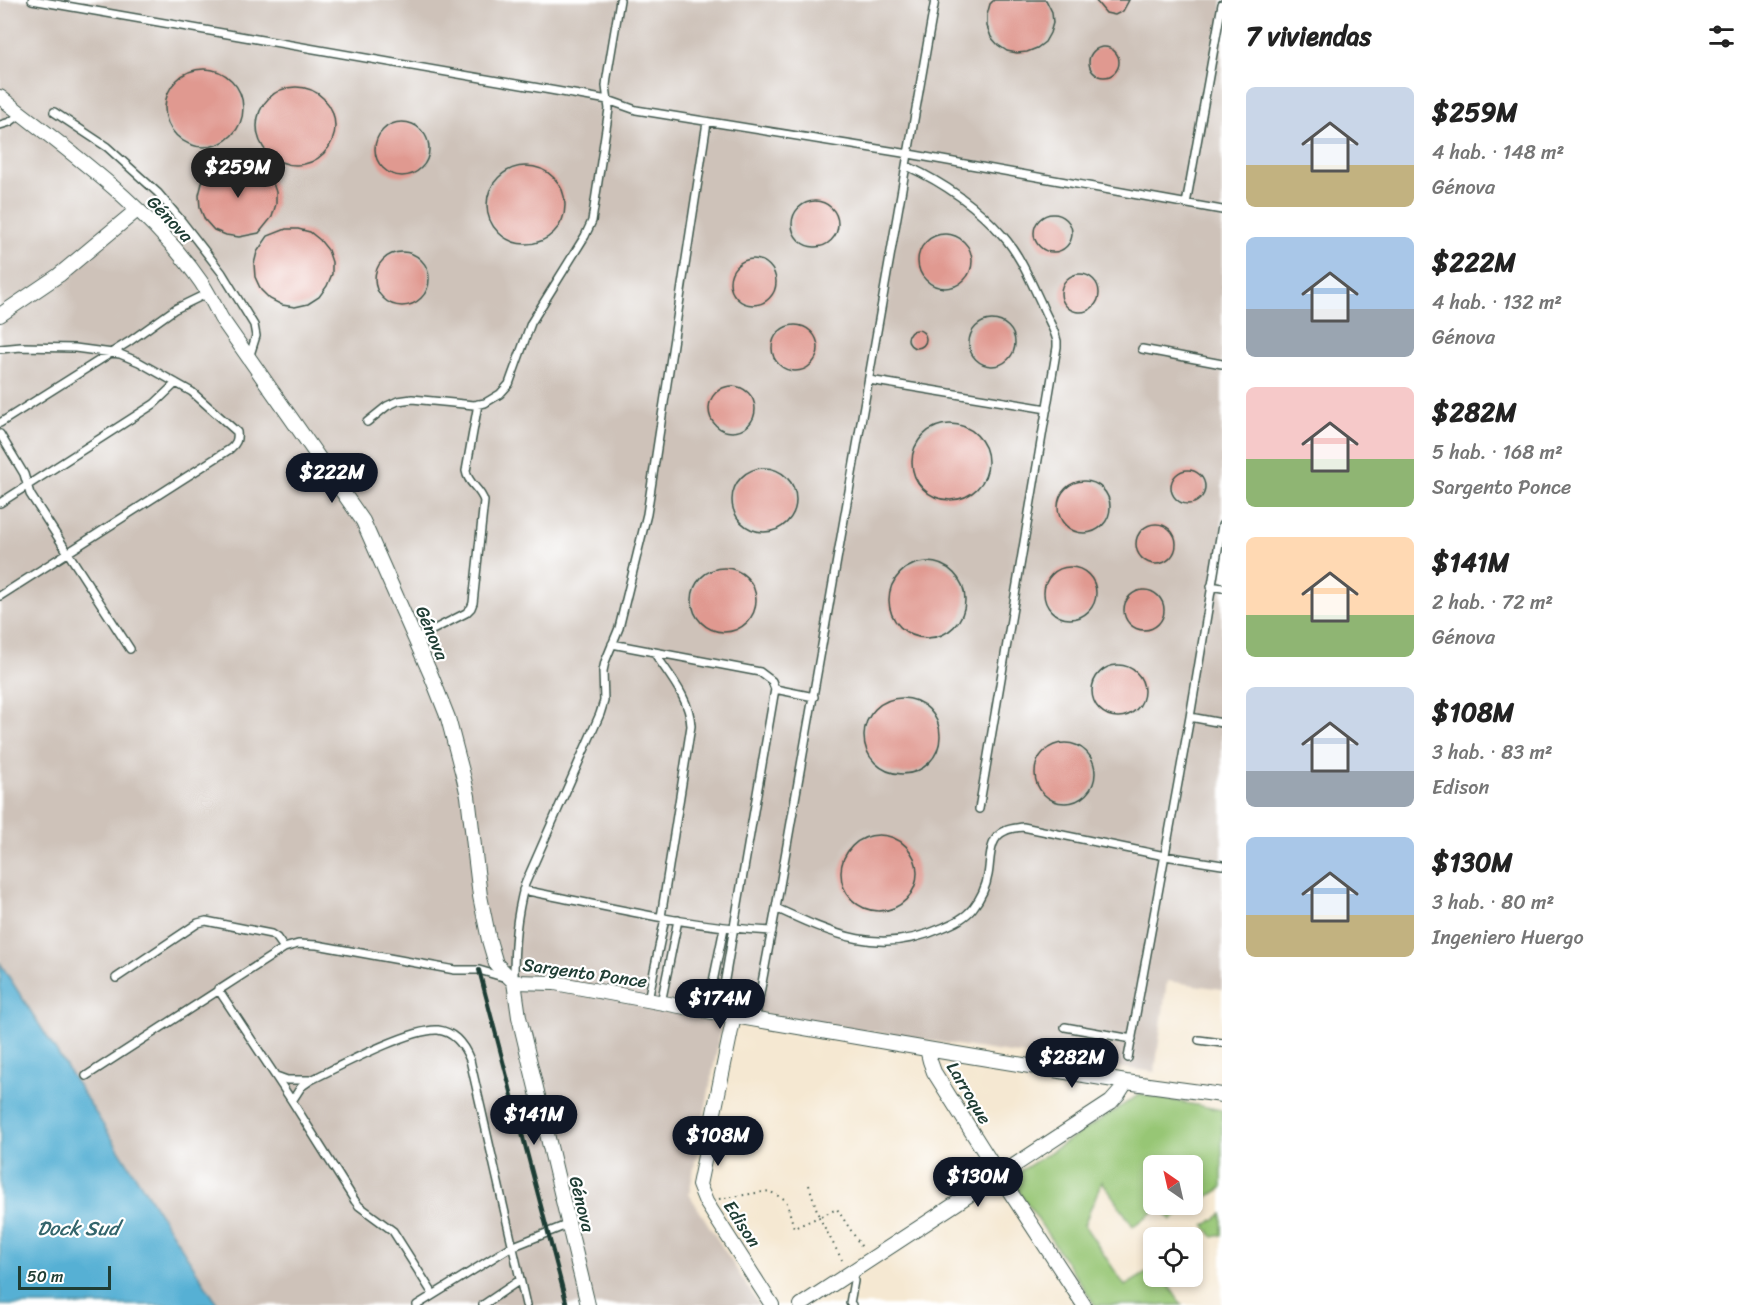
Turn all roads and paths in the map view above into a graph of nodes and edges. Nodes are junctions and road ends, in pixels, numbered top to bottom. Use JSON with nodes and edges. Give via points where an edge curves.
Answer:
{"nodes":[{"id":1,"x":32,"y":0,"type":"edge"},
{"id":2,"x":620,"y":0,"type":"edge"},
{"id":3,"x":935,"y":0,"type":"edge"},
{"id":4,"x":1222,"y":4,"type":"edge"},
{"id":5,"x":0,"y":97,"type":"edge"},
{"id":6,"x":608,"y":100,"type":"junction"},
{"id":7,"x":54,"y":112,"type":"dead end"},
{"id":8,"x":21,"y":114,"type":"junction"},
{"id":9,"x":707,"y":122,"type":"junction"},
{"id":10,"x":0,"y":125,"type":"edge"},
{"id":11,"x":909,"y":154,"type":"junction"},
{"id":12,"x":907,"y":166,"type":"junction"},
{"id":13,"x":1186,"y":204,"type":"junction"},
{"id":14,"x":137,"y":210,"type":"junction"},
{"id":15,"x":1222,"y":210,"type":"edge"},
{"id":16,"x":208,"y":293,"type":"junction"},
{"id":17,"x":0,"y":315,"type":"edge"},
{"id":18,"x":0,"y":349,"type":"edge"},
{"id":19,"x":1142,"y":349,"type":"dead end"},
{"id":20,"x":111,"y":353,"type":"junction"},
{"id":21,"x":249,"y":358,"type":"junction"},
{"id":22,"x":1222,"y":364,"type":"edge"},
{"id":23,"x":869,"y":380,"type":"junction"},
{"id":24,"x":176,"y":383,"type":"junction"},
{"id":25,"x":478,"y":404,"type":"junction"},
{"id":26,"x":1047,"y":409,"type":"junction"},
{"id":27,"x":367,"y":422,"type":"dead end"},
{"id":28,"x":0,"y":423,"type":"edge"},
{"id":29,"x":0,"y":434,"type":"edge"},
{"id":30,"x":28,"y":485,"type":"junction"},
{"id":31,"x":0,"y":503,"type":"edge"},
{"id":32,"x":1222,"y":525,"type":"edge"},
{"id":33,"x":68,"y":553,"type":"junction"},
{"id":34,"x":1211,"y":586,"type":"junction"},
{"id":35,"x":1222,"y":588,"type":"edge"},
{"id":36,"x":0,"y":596,"type":"edge"},
{"id":37,"x":415,"y":639,"type":"junction"},
{"id":38,"x":612,"y":644,"type":"junction"},
{"id":39,"x":130,"y":649,"type":"dead end"},
{"id":40,"x":654,"y":652,"type":"junction"},
{"id":41,"x":775,"y":689,"type":"junction"},
{"id":42,"x":814,"y":697,"type":"junction"},
{"id":43,"x":1190,"y":717,"type":"junction"},
{"id":44,"x":1222,"y":723,"type":"edge"},
{"id":45,"x":979,"y":809,"type":"dead end"},
{"id":46,"x":1165,"y":856,"type":"junction"},
{"id":47,"x":1222,"y":865,"type":"edge"},
{"id":48,"x":523,"y":890,"type":"junction"},
{"id":49,"x":776,"y":908,"type":"junction"},
{"id":50,"x":663,"y":917,"type":"junction"},
{"id":51,"x":678,"y":920,"type":"junction"},
{"id":52,"x":724,"y":927,"type":"junction"},
{"id":53,"x":734,"y":929,"type":"junction"},
{"id":54,"x":772,"y":931,"type":"junction"},
{"id":55,"x":284,"y":948,"type":"junction"},
{"id":56,"x":116,"y":978,"type":"dead end"},
{"id":57,"x":514,"y":982,"type":"junction"},
{"id":58,"x":218,"y":989,"type":"junction"},
{"id":59,"x":654,"y":1002,"type":"junction"},
{"id":60,"x":713,"y":1012,"type":"junction"},
{"id":61,"x":734,"y":1016,"type":"junction"},
{"id":62,"x":756,"y":1020,"type":"junction"},
{"id":63,"x":1065,"y":1027,"type":"dead end"},
{"id":64,"x":1132,"y":1039,"type":"junction"},
{"id":65,"x":1199,"y":1040,"type":"dead end"},
{"id":66,"x":1222,"y":1043,"type":"edge"},
{"id":67,"x":927,"y":1049,"type":"junction"},
{"id":68,"x":1128,"y":1058,"type":"dead end"},
{"id":69,"x":86,"y":1076,"type":"dead end"},
{"id":70,"x":275,"y":1076,"type":"junction"},
{"id":71,"x":311,"y":1080,"type":"junction"},
{"id":72,"x":1125,"y":1082,"type":"junction"},
{"id":73,"x":1222,"y":1095,"type":"edge"},
{"id":74,"x":292,"y":1101,"type":"junction"},
{"id":75,"x":999,"y":1175,"type":"junction"},
{"id":76,"x":809,"y":1185,"type":"dead end"},
{"id":77,"x":706,"y":1202,"type":"junction"},
{"id":78,"x":819,"y":1217,"type":"junction"},
{"id":79,"x":569,"y":1224,"type":"junction"},
{"id":80,"x":512,"y":1247,"type":"junction"},
{"id":81,"x":863,"y":1249,"type":"dead end"},
{"id":82,"x":842,"y":1260,"type":"dead end"},
{"id":83,"x":852,"y":1272,"type":"junction"},
{"id":84,"x":520,"y":1280,"type":"junction"},
{"id":85,"x":433,"y":1294,"type":"junction"},
{"id":86,"x":850,"y":1304,"type":"edge"},
{"id":87,"x":417,"y":1305,"type":"edge"},
{"id":88,"x":483,"y":1305,"type":"edge"},
{"id":89,"x":526,"y":1305,"type":"edge"},
{"id":90,"x":588,"y":1305,"type":"edge"},
{"id":91,"x":772,"y":1305,"type":"edge"},
{"id":92,"x":801,"y":1305,"type":"edge"},
{"id":93,"x":1084,"y":1305,"type":"edge"}],
"edges":[{"from":1,"to":6,"type":"lane"},
{"from":2,"to":6,"type":"lane","via":[[607,77]]},
{"from":3,"to":11,"type":"lane"},
{"from":4,"to":13,"type":"lane"},
{"from":5,"to":8,"type":"street","name":"Génova"},
{"from":6,"to":9,"type":"lane","via":[[636,111]]},
{"from":6,"to":25,"type":"lane","via":[[592,221],[531,322],[509,384],[500,394]]},
{"from":7,"to":21,"type":"lane","via":[[107,147],[158,193],[180,219],[222,273],[254,325],[256,336]]},
{"from":8,"to":10,"type":"lane"},
{"from":8,"to":14,"type":"street","name":"Génova"},
{"from":9,"to":11,"type":"lane"},
{"from":9,"to":38,"type":"lane","via":[[647,514]]},
{"from":11,"to":12,"type":"lane"},
{"from":11,"to":13,"type":"lane"},
{"from":12,"to":23,"type":"lane"},
{"from":12,"to":26,"type":"lane","via":[[983,216],[1003,236],[1028,273],[1057,342]]},
{"from":13,"to":15,"type":"lane"},
{"from":14,"to":16,"type":"street","name":"Génova","via":[[181,256]]},
{"from":14,"to":17,"type":"street","via":[[59,275]]},
{"from":16,"to":20,"type":"lane","via":[[175,309]]},
{"from":16,"to":21,"type":"street","name":"Génova"},
{"from":18,"to":20,"type":"lane","via":[[75,348]]},
{"from":19,"to":22,"type":"lane"},
{"from":20,"to":24,"type":"lane","via":[[139,362]]},
{"from":20,"to":28,"type":"lane"},
{"from":21,"to":37,"type":"street","name":"Génova","via":[[363,521]]},
{"from":23,"to":26,"type":"lane"},
{"from":23,"to":42,"type":"lane"},
{"from":24,"to":30,"type":"lane","via":[[154,404]]},
{"from":24,"to":33,"type":"lane","via":[[192,392],[237,432],[235,444]]},
{"from":25,"to":27,"type":"lane","via":[[398,401]]},
{"from":25,"to":37,"type":"lane","via":[[466,471],[484,501],[473,603],[466,613]]},
{"from":26,"to":45,"type":"lane"},
{"from":29,"to":30,"type":"lane"},
{"from":30,"to":31,"type":"lane"},
{"from":30,"to":33,"type":"lane"},
{"from":32,"to":34,"type":"lane"},
{"from":33,"to":36,"type":"lane"},
{"from":33,"to":39,"type":"lane"},
{"from":34,"to":35,"type":"lane"},
{"from":34,"to":43,"type":"lane"},
{"from":37,"to":57,"type":"street","name":"Génova","via":[[436,686],[458,753],[468,796],[480,896],[496,964]]},
{"from":38,"to":40,"type":"lane"},
{"from":38,"to":48,"type":"lane","via":[[603,671],[604,701],[600,714]]},
{"from":40,"to":41,"type":"lane","via":[[760,672],[772,681]]},
{"from":40,"to":50,"type":"lane","via":[[685,699],[691,726]]},
{"from":41,"to":42,"type":"lane"},
{"from":41,"to":53,"type":"lane"},
{"from":42,"to":49,"type":"lane"},
{"from":43,"to":44,"type":"lane"},
{"from":43,"to":46,"type":"lane"},
{"from":46,"to":47,"type":"lane"},
{"from":46,"to":49,"type":"lane","via":[[1030,828],[1003,831],[992,844],[988,877],[973,908],[956,922],[920,937],[886,941],[847,937]]},
{"from":46,"to":64,"type":"lane"},
{"from":48,"to":50,"type":"lane"},
{"from":48,"to":57,"type":"lane","via":[[514,946]]},
{"from":49,"to":54,"type":"lane"},
{"from":50,"to":51,"type":"lane"},
{"from":50,"to":59,"type":"lane"},
{"from":51,"to":52,"type":"lane"},
{"from":51,"to":59,"type":"lane"},
{"from":52,"to":53,"type":"lane"},
{"from":52,"to":60,"type":"lane"},
{"from":53,"to":54,"type":"lane"},
{"from":53,"to":60,"type":"lane"},
{"from":54,"to":62,"type":"lane"},
{"from":55,"to":56,"type":"lane","via":[[271,934],[206,921]]},
{"from":55,"to":57,"type":"lane","name":"Sargento Ponce","via":[[316,945],[455,970],[479,970]]},
{"from":55,"to":58,"type":"lane","name":"Sargento Ponce"},
{"from":57,"to":59,"type":"street","name":"Sargento Ponce","via":[[555,984]]},
{"from":57,"to":79,"type":"street","name":"Génova"},
{"from":58,"to":69,"type":"lane","name":"Sargento Ponce"},
{"from":58,"to":70,"type":"lane"},
{"from":59,"to":60,"type":"street","name":"Sargento Ponce"},
{"from":60,"to":61,"type":"street","name":"Sargento Ponce"},
{"from":61,"to":62,"type":"street","name":"Sargento Ponce"},
{"from":61,"to":77,"type":"street","name":"Edison","via":[[700,1175],[699,1185]]},
{"from":62,"to":67,"type":"street","name":"Sargento Ponce"},
{"from":63,"to":64,"type":"lane"},
{"from":64,"to":68,"type":"lane"},
{"from":65,"to":66,"type":"lane"},
{"from":67,"to":72,"type":"street","name":"Sargento Ponce"},
{"from":67,"to":75,"type":"street","name":"Larroque","via":[[934,1072]]},
{"from":70,"to":71,"type":"lane"},
{"from":70,"to":74,"type":"lane"},
{"from":71,"to":74,"type":"lane"},
{"from":71,"to":80,"type":"lane","via":[[424,1031],[439,1030],[460,1040],[470,1060]]},
{"from":72,"to":73,"type":"street","name":"Sargento Ponce"},
{"from":72,"to":75,"type":"street","via":[[1111,1102]]},
{"from":74,"to":85,"type":"lane","via":[[355,1201],[393,1231]]},
{"from":75,"to":83,"type":"street"},
{"from":75,"to":93,"type":"street","name":"Larroque"},
{"from":76,"to":78,"type":"path"},
{"from":77,"to":78,"type":"path","via":[[770,1191],[786,1200],[794,1228]]},
{"from":77,"to":91,"type":"street","name":"Edison"},
{"from":78,"to":81,"type":"path","via":[[837,1209]]},
{"from":78,"to":82,"type":"path"},
{"from":79,"to":80,"type":"lane"},
{"from":79,"to":90,"type":"street","name":"Génova"},
{"from":80,"to":84,"type":"lane"},
{"from":80,"to":85,"type":"lane"},
{"from":83,"to":86,"type":"lane"},
{"from":83,"to":92,"type":"street"},
{"from":84,"to":88,"type":"lane"},
{"from":84,"to":89,"type":"lane"},
{"from":85,"to":87,"type":"lane"}]}
